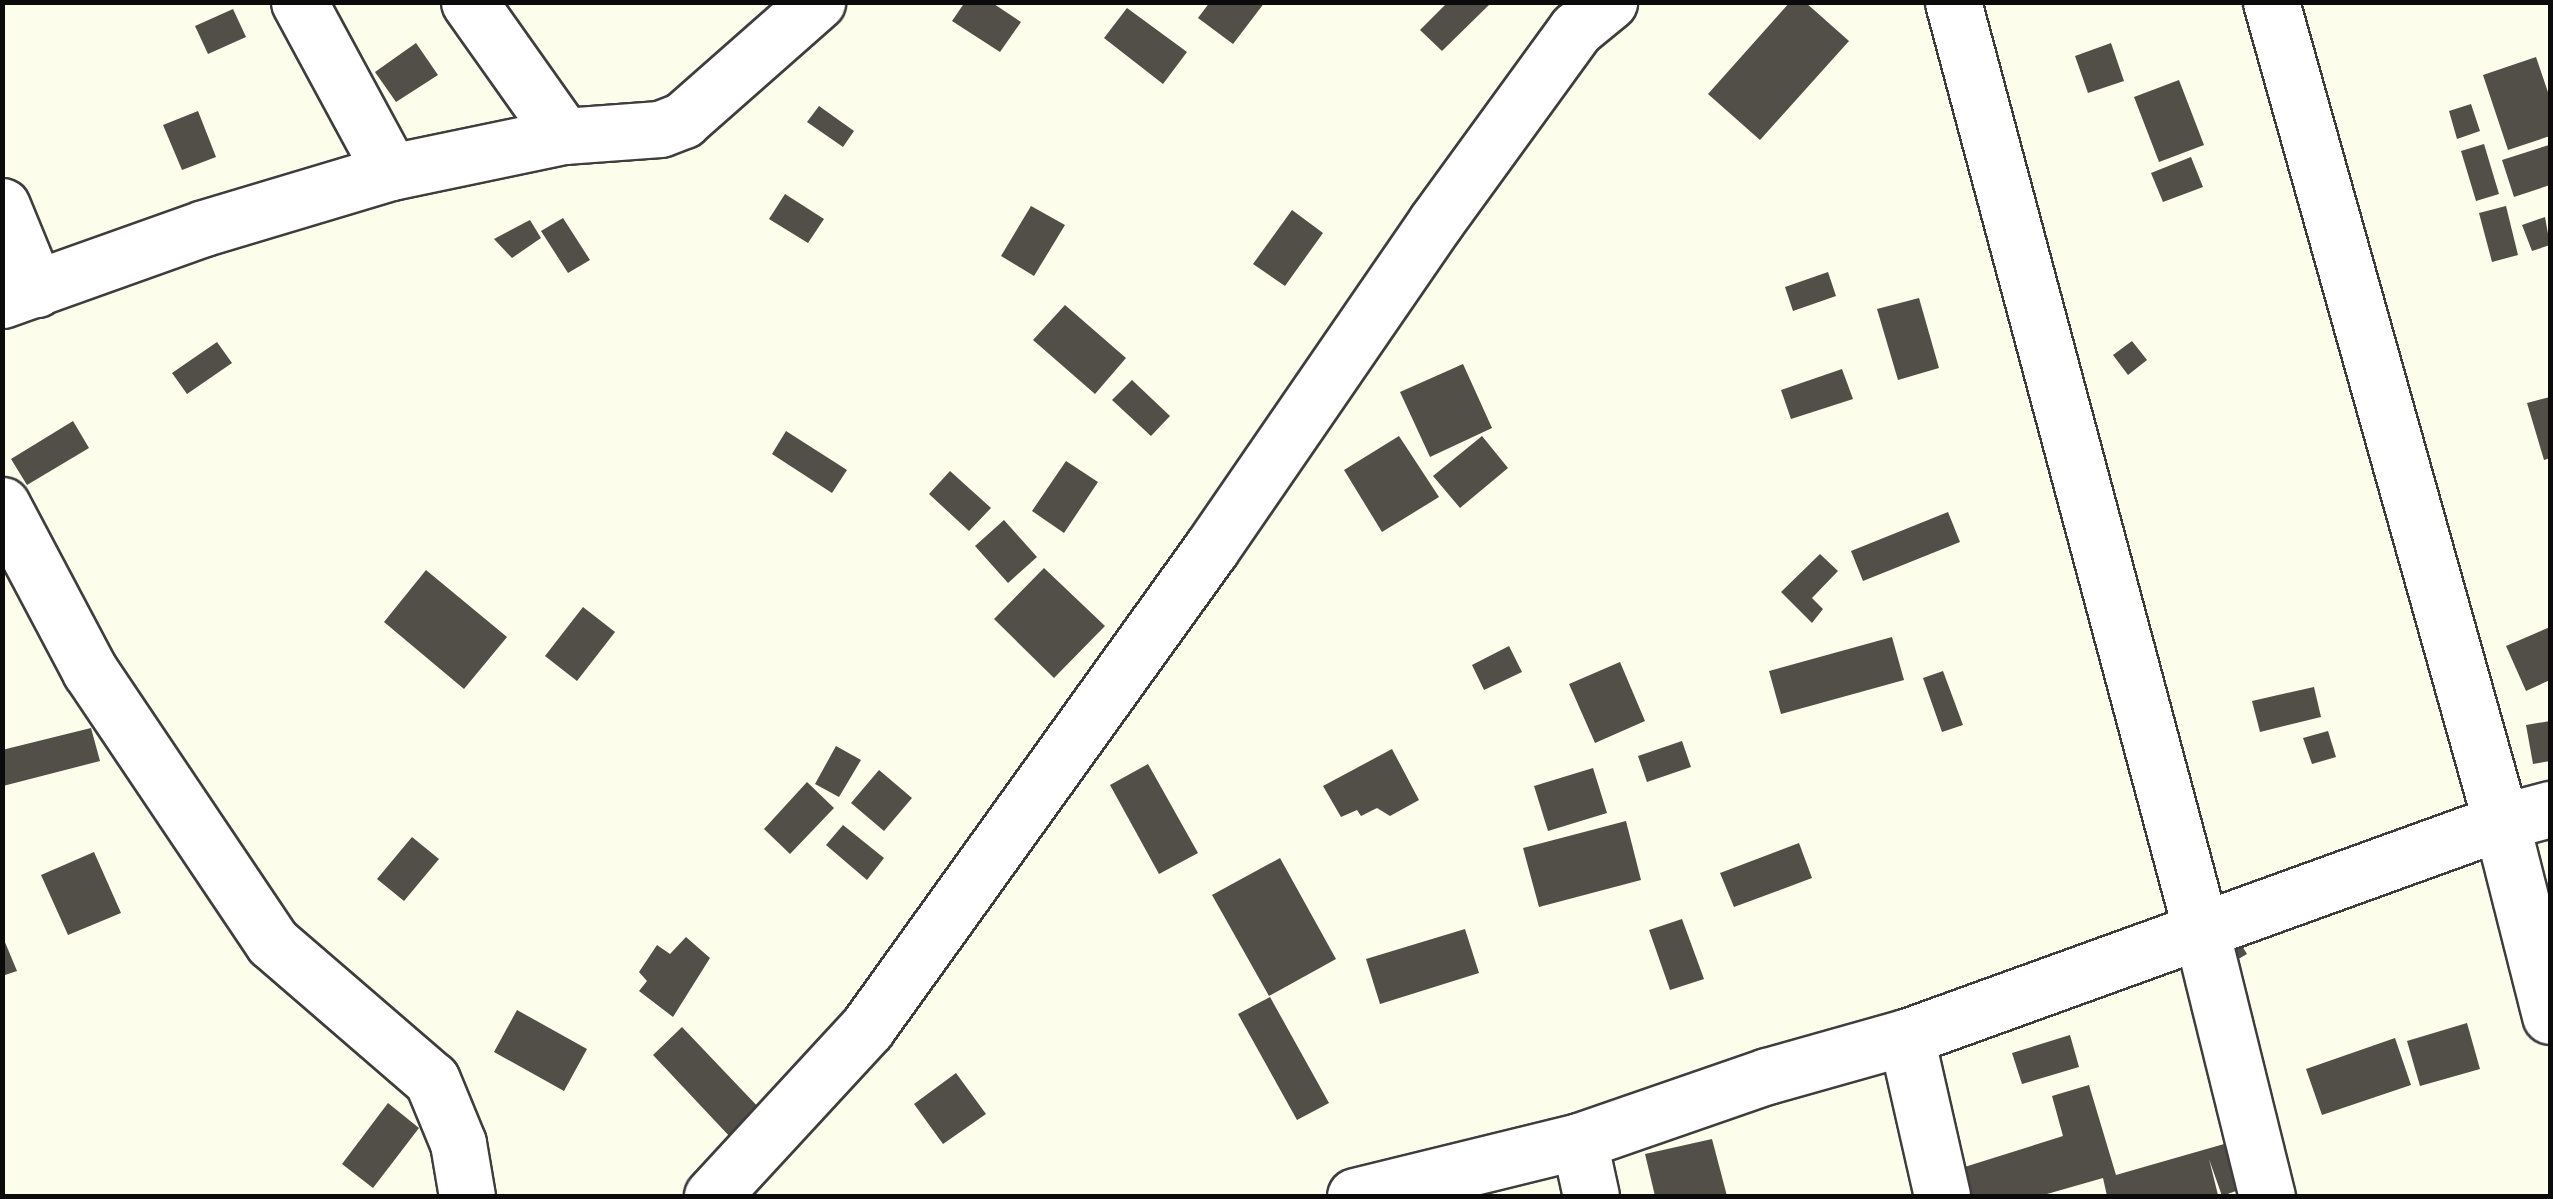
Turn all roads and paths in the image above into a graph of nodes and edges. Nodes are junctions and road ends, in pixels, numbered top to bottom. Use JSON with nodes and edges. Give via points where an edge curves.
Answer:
{"nodes":[{"id":1,"x":299,"y":2,"type":"edge"},
{"id":2,"x":469,"y":2,"type":"edge"},
{"id":3,"x":816,"y":2,"type":"edge"},
{"id":4,"x":1953,"y":2,"type":"edge"},
{"id":5,"x":2271,"y":2,"type":"edge"},
{"id":6,"x":1577,"y":11,"type":"edge"},
{"id":7,"x":564,"y":136,"type":"junction"},
{"id":8,"x":391,"y":172,"type":"junction"},
{"id":9,"x":2,"y":206,"type":"edge"},
{"id":10,"x":19,"y":294,"type":"edge"},
{"id":11,"x":2,"y":505,"type":"edge"},
{"id":12,"x":2526,"y":816,"type":"edge"},
{"id":13,"x":2202,"y":934,"type":"junction"},
{"id":14,"x":2550,"y":1016,"type":"edge"},
{"id":15,"x":1906,"y":1038,"type":"junction"},
{"id":16,"x":1579,"y":1140,"type":"junction"},
{"id":17,"x":467,"y":1196,"type":"edge"},
{"id":18,"x":712,"y":1196,"type":"edge"},
{"id":19,"x":1355,"y":1196,"type":"edge"},
{"id":20,"x":1592,"y":1196,"type":"edge"},
{"id":21,"x":1942,"y":1196,"type":"edge"},
{"id":22,"x":2267,"y":1196,"type":"edge"}],
"edges":[{"from":1,"to":8,"type":"street"},
{"from":2,"to":7,"type":"street"},
{"from":3,"to":7,"type":"street","via":[[682,120],[636,134]]},
{"from":4,"to":13,"type":"street"},
{"from":5,"to":12,"type":"street"},
{"from":6,"to":18,"type":"street","via":[[867,1028]]},
{"from":7,"to":8,"type":"street"},
{"from":8,"to":10,"type":"street","via":[[204,228]]},
{"from":9,"to":10,"type":"street"},
{"from":11,"to":17,"type":"street","via":[[90,671],[272,942],[432,1080],[458,1143]]},
{"from":12,"to":13,"type":"street"},
{"from":12,"to":14,"type":"street"},
{"from":13,"to":15,"type":"street"},
{"from":13,"to":22,"type":"street"},
{"from":15,"to":16,"type":"street","via":[[1767,1076]]},
{"from":15,"to":21,"type":"street"},
{"from":16,"to":19,"type":"street"},
{"from":16,"to":20,"type":"street"}]}
